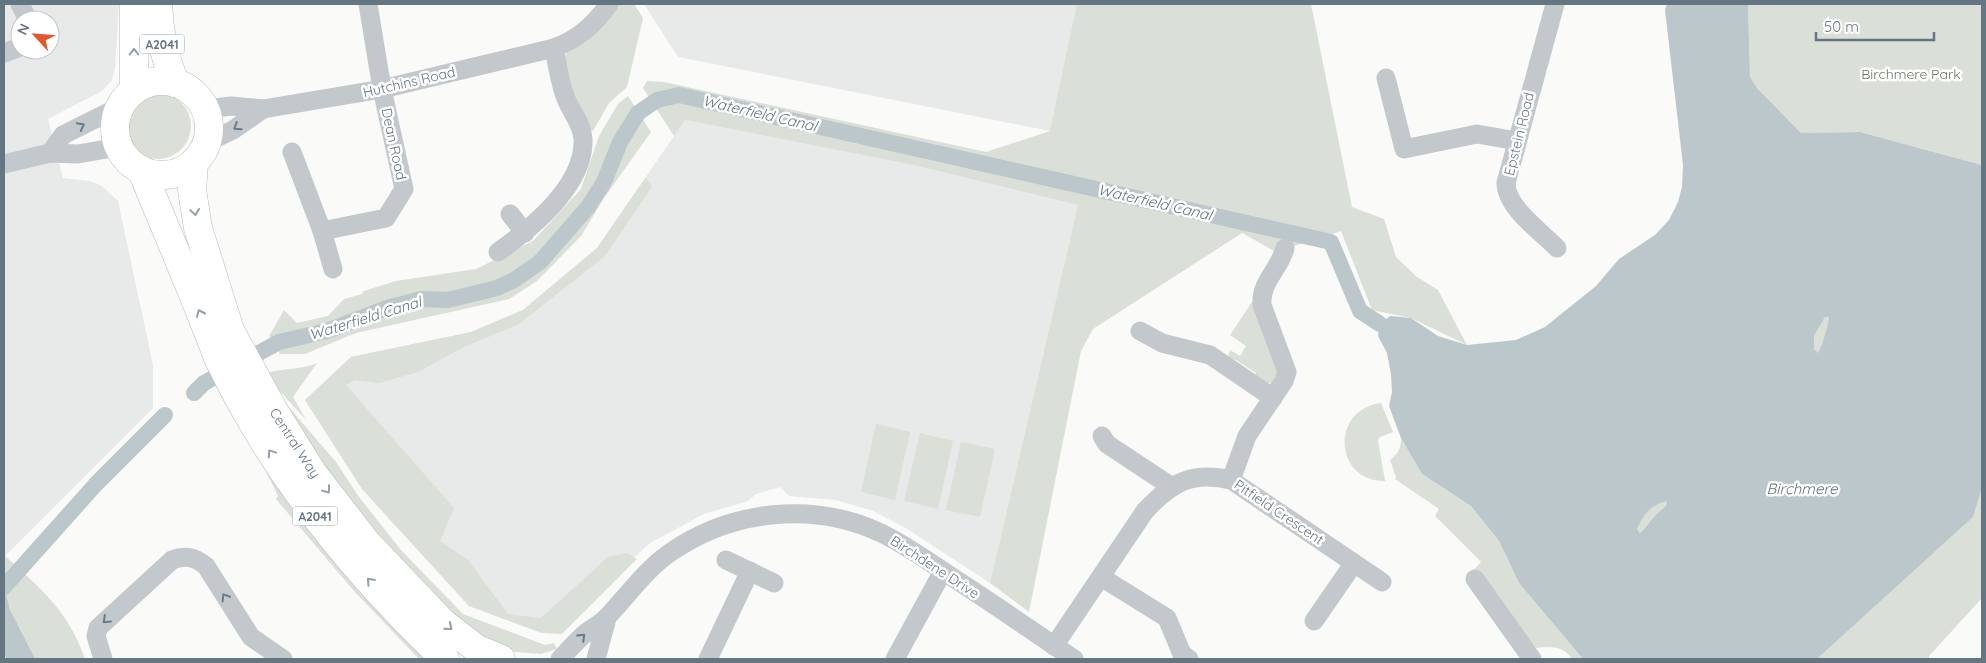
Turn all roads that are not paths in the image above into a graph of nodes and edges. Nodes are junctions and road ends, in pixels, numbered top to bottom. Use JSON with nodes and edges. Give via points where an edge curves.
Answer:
{"nodes":[{"id":1,"x":134,"y":4,"type":"edge"},
{"id":2,"x":158,"y":4,"type":"edge"},
{"id":3,"x":368,"y":4,"type":"edge"},
{"id":4,"x":609,"y":4,"type":"edge"},
{"id":5,"x":1555,"y":4,"type":"edge"},
{"id":6,"x":554,"y":48,"type":"junction"},
{"id":7,"x":1386,"y":78,"type":"dead end"},
{"id":8,"x":175,"y":83,"type":"junction"},
{"id":9,"x":382,"y":89,"type":"junction"},
{"id":10,"x":127,"y":98,"type":"junction"},
{"id":11,"x":206,"y":109,"type":"junction"},
{"id":12,"x":263,"y":109,"type":"junction"},
{"id":13,"x":1517,"y":141,"type":"junction"},
{"id":14,"x":118,"y":147,"type":"junction"},
{"id":15,"x":292,"y":152,"type":"dead end"},
{"id":16,"x":50,"y":153,"type":"junction"},
{"id":17,"x":201,"y":153,"type":"junction"},
{"id":18,"x":4,"y":164,"type":"edge"},
{"id":19,"x":142,"y":171,"type":"junction"},
{"id":20,"x":510,"y":214,"type":"dead end"},
{"id":21,"x":322,"y":231,"type":"junction"},
{"id":22,"x":525,"y":233,"type":"junction"},
{"id":23,"x":1285,"y":248,"type":"dead end"},
{"id":24,"x":1557,"y":248,"type":"dead end"},
{"id":25,"x":498,"y":252,"type":"dead end"},
{"id":26,"x":333,"y":269,"type":"dead end"},
{"id":27,"x":1140,"y":331,"type":"dead end"},
{"id":28,"x":229,"y":352,"type":"junction"},
{"id":29,"x":245,"y":383,"type":"junction"},
{"id":30,"x":1272,"y":398,"type":"junction"},
{"id":31,"x":1102,"y":436,"type":"dead end"},
{"id":32,"x":1232,"y":480,"type":"junction"},
{"id":33,"x":1172,"y":487,"type":"junction"},
{"id":34,"x":726,"y":560,"type":"dead end"},
{"id":35,"x":1354,"y":563,"type":"junction"},
{"id":36,"x":750,"y":571,"type":"junction"},
{"id":37,"x":943,"y":571,"type":"junction"},
{"id":38,"x":1101,"y":577,"type":"junction"},
{"id":39,"x":1475,"y":579,"type":"dead end"},
{"id":40,"x":1382,"y":582,"type":"dead end"},
{"id":41,"x":774,"y":583,"type":"dead end"},
{"id":42,"x":607,"y":618,"type":"junction"},
{"id":43,"x":1314,"y":621,"type":"dead end"},
{"id":44,"x":1054,"y":646,"type":"junction"},
{"id":45,"x":103,"y":659,"type":"edge"},
{"id":46,"x":283,"y":659,"type":"edge"},
{"id":47,"x":445,"y":659,"type":"edge"},
{"id":48,"x":501,"y":659,"type":"edge"},
{"id":49,"x":560,"y":659,"type":"edge"},
{"id":50,"x":596,"y":659,"type":"edge"},
{"id":51,"x":708,"y":659,"type":"edge"},
{"id":52,"x":895,"y":659,"type":"edge"},
{"id":53,"x":1074,"y":659,"type":"edge"},
{"id":54,"x":1189,"y":659,"type":"edge"},
{"id":55,"x":1532,"y":659,"type":"edge"}],
"edges":[{"from":10,"to":1,"type":"main road","number":"A2041","one_way":true},
{"from":2,"to":8,"type":"main road","number":"A2041","via":[[159,33]]},
{"from":3,"to":9,"type":"street","name":"Dean Road"},
{"from":4,"to":6,"type":"street","name":"Hutchins Road","via":[[591,26]]},
{"from":5,"to":13,"type":"street","name":"Epstein Road"},
{"from":6,"to":9,"type":"street","name":"Hutchins Road"},
{"from":6,"to":22,"type":"street","via":[[564,94],[580,123],[583,138],[581,154],[566,188],[544,216]]},
{"from":7,"to":13,"type":"street","via":[[1404,149],[1477,134]]},
{"from":8,"to":10,"type":"main road","via":[[162,80]]},
{"from":8,"to":11,"type":"main road","via":[[198,96]]},
{"from":9,"to":12,"type":"street","name":"Hutchins Road"},
{"from":9,"to":21,"type":"street","name":"Dean Road","via":[[404,189],[386,218]]},
{"from":10,"to":14,"type":"main road","via":[[114,131]]},
{"from":16,"to":10,"type":"street","one_way":true,"via":[[63,136]]},
{"from":11,"to":12,"type":"street","name":"Hutchins Road","via":[[231,106]]},
{"from":11,"to":17,"type":"main road","via":[[210,125]]},
{"from":12,"to":17,"type":"street","name":"Hutchins Road","one_way":true},
{"from":13,"to":24,"type":"street","name":"Epstein Road","via":[[1506,192],[1511,203]]},
{"from":14,"to":16,"type":"street","via":[[78,154]]},
{"from":14,"to":19,"type":"main road","via":[[125,158]]},
{"from":15,"to":21,"type":"street"},
{"from":16,"to":18,"type":"street"},
{"from":17,"to":19,"type":"main road","via":[[180,172],[158,175]]},
{"from":17,"to":28,"type":"main road","name":"Central Way","number":"A2041","one_way":true,"via":[[192,190],[198,228],[230,330]]},
{"from":28,"to":19,"type":"main road","name":"Central Way","number":"A2041","one_way":true},
{"from":20,"to":22,"type":"street"},
{"from":21,"to":26,"type":"street"},
{"from":22,"to":25,"type":"street"},
{"from":23,"to":30,"type":"street","via":[[1261,294],[1262,305],[1287,372]]},
{"from":27,"to":30,"type":"street","via":[[1162,343],[1210,355]]},
{"from":28,"to":29,"type":"main road","name":"Central Way","number":"A2041"},
{"from":47,"to":29,"type":"main road","name":"Central Way","number":"A2041","one_way":true,"via":[[402,618],[340,549],[298,494],[266,446]]},
{"from":29,"to":48,"type":"main road","name":"Central Way","number":"A2041","one_way":true,"via":[[274,411],[312,472],[367,543],[442,622],[478,649]]},
{"from":30,"to":32,"type":"street","via":[[1247,436]]},
{"from":31,"to":33,"type":"street","via":[[1106,444]]},
{"from":32,"to":33,"type":"street","name":"Pitfield Crescent","via":[[1194,477]]},
{"from":32,"to":35,"type":"street","name":"Pitfield Crescent"},
{"from":33,"to":38,"type":"street","name":"Pitfield Crescent","via":[[1144,511]]},
{"from":34,"to":36,"type":"street"},
{"from":35,"to":40,"type":"street","name":"Pitfield Crescent"},
{"from":35,"to":43,"type":"street"},
{"from":36,"to":41,"type":"street"},
{"from":36,"to":51,"type":"street"},
{"from":37,"to":42,"type":"street","name":"Birchdene Drive","via":[[906,546],[855,522],[820,515],[773,514],[706,532],[671,552],[644,575]]},
{"from":37,"to":44,"type":"street","name":"Birchdene Drive"},
{"from":37,"to":52,"type":"street"},
{"from":38,"to":44,"type":"street","name":"Pitfield Crescent"},
{"from":38,"to":54,"type":"street","via":[[1167,618],[1182,654]]},
{"from":39,"to":55,"type":"street"},
{"from":49,"to":42,"type":"street","name":"Birchdene Drive","one_way":true,"via":[[586,633]]},
{"from":42,"to":50,"type":"street","name":"Birchdene Drive"},
{"from":44,"to":53,"type":"street","name":"Birchdene Drive"},
{"from":46,"to":45,"type":"street","one_way":true,"via":[[251,638],[206,566],[200,560],[187,556],[172,560],[98,628],[96,636]]}]}
